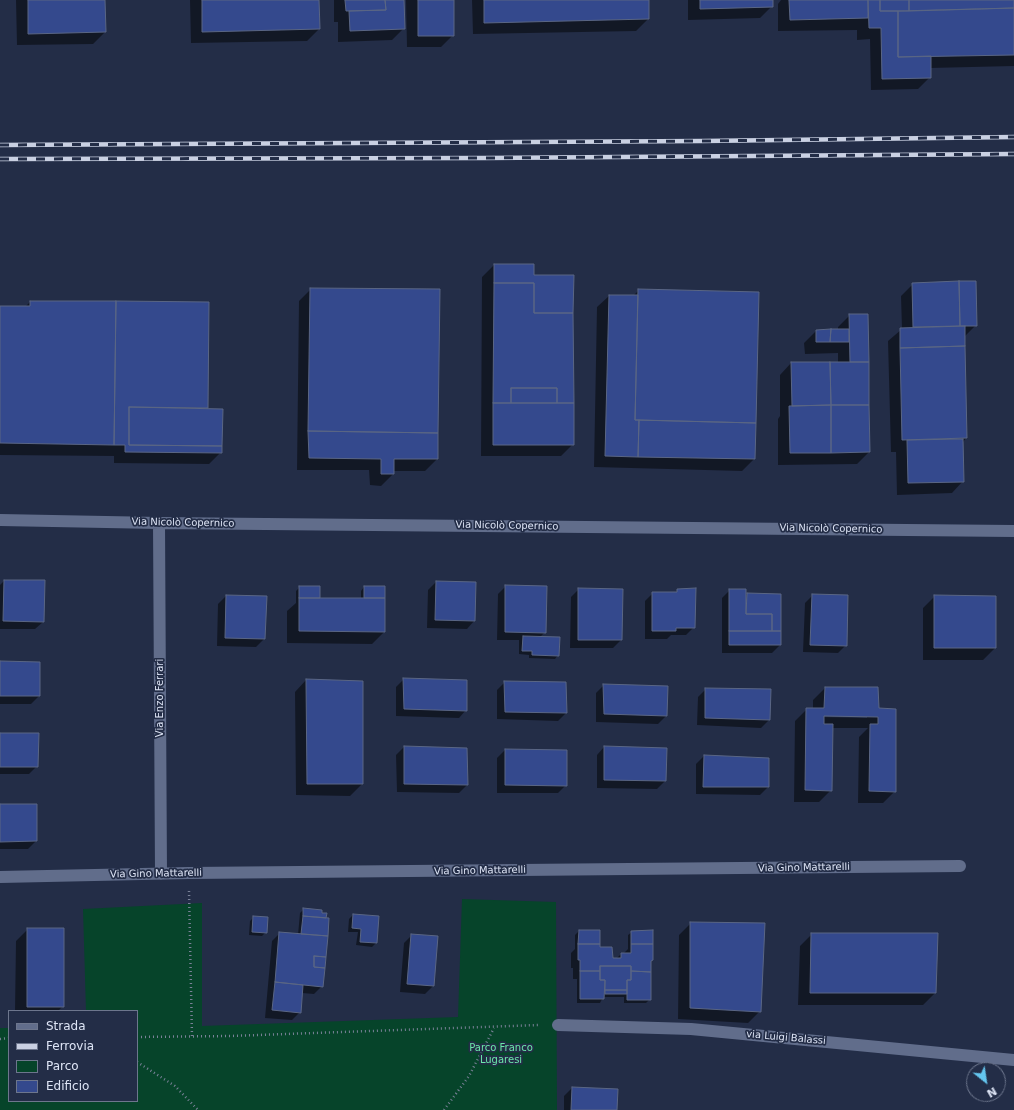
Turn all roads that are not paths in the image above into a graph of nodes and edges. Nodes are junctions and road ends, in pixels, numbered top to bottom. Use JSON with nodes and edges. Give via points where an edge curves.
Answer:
{"nodes":[{"id":1,"x":0,"y":520,"type":"edge"},
{"id":2,"x":159,"y":523,"type":"junction"},
{"id":3,"x":1014,"y":531,"type":"edge"},
{"id":4,"x":960,"y":866,"type":"dead end"},
{"id":5,"x":161,"y":874,"type":"junction"},
{"id":6,"x":0,"y":877,"type":"edge"},
{"id":7,"x":558,"y":1025,"type":"road end"},
{"id":8,"x":1014,"y":1060,"type":"edge"}],
"edges":[{"from":1,"to":2,"type":"street","name":"Via Nicolò Copernico"},
{"from":2,"to":3,"type":"street","name":"Via Nicolò Copernico"},
{"from":2,"to":5,"type":"street","name":"Via Enzo Ferrari"},
{"from":4,"to":5,"type":"street","name":"Via Gino Mattarelli"},
{"from":5,"to":6,"type":"street","name":"Via Gino Mattarelli"},
{"from":7,"to":8,"type":"street","name":"via Luigi Balassi","via":[[691,1029]]}]}
